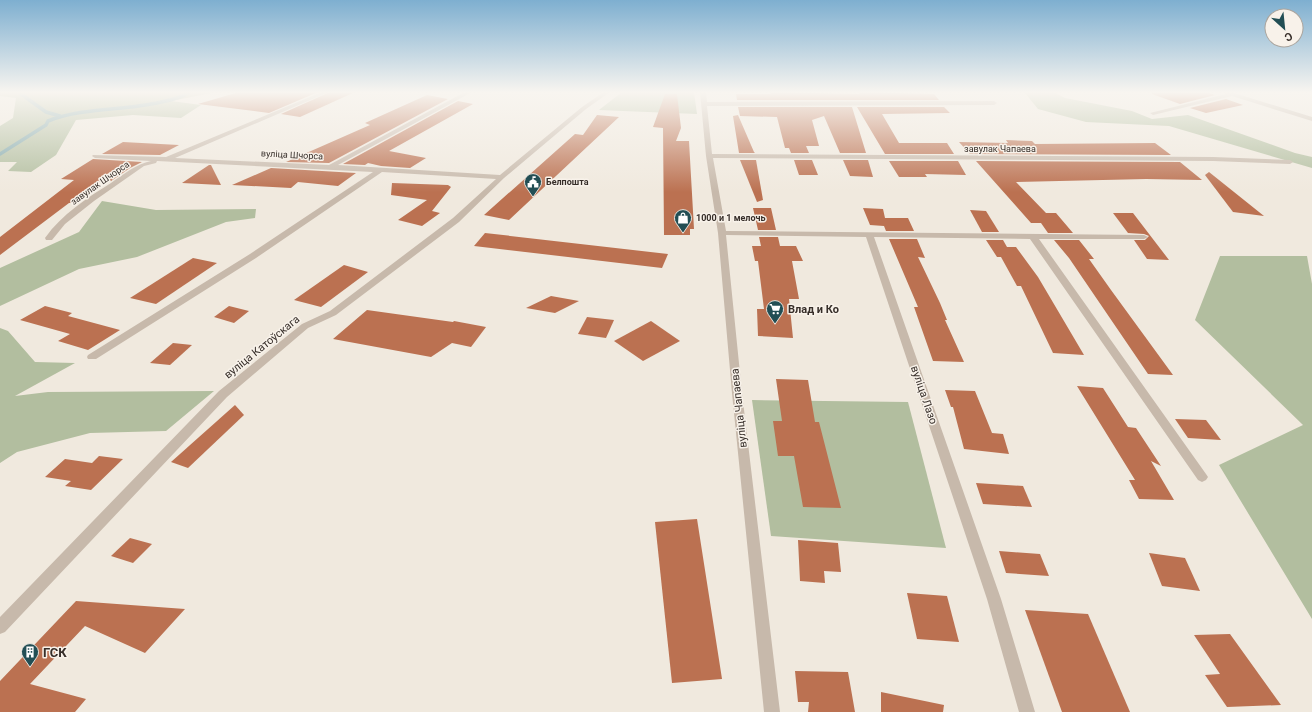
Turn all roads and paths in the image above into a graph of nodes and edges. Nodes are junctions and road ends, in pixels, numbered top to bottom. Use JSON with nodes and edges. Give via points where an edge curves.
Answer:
{"nodes":[{"id":1,"x":248,"y":125,"type":"edge"},
{"id":2,"x":407,"y":125,"type":"edge"},
{"id":3,"x":564,"y":125,"type":"edge"},
{"id":4,"x":707,"y":125,"type":"edge"},
{"id":5,"x":95,"y":156,"type":"dead end"},
{"id":6,"x":709,"y":156,"type":"junction"},
{"id":7,"x":166,"y":160,"type":"junction"},
{"id":8,"x":1290,"y":162,"type":"dead end"},
{"id":9,"x":330,"y":167,"type":"junction"},
{"id":10,"x":380,"y":170,"type":"junction"},
{"id":11,"x":502,"y":177,"type":"junction"},
{"id":12,"x":722,"y":233,"type":"junction"},
{"id":13,"x":869,"y":235,"type":"junction"},
{"id":14,"x":1032,"y":235,"type":"junction"},
{"id":15,"x":1144,"y":237,"type":"dead end"},
{"id":16,"x":49,"y":238,"type":"dead end"},
{"id":17,"x":92,"y":357,"type":"dead end"},
{"id":18,"x":1202,"y":478,"type":"dead end"},
{"id":19,"x":0,"y":627,"type":"edge"},
{"id":20,"x":772,"y":712,"type":"edge"},
{"id":21,"x":1027,"y":712,"type":"edge"}],
"edges":[{"from":1,"to":7,"type":"street","name":"завулак Шчорса"},
{"from":2,"to":9,"type":"street","name":"вуліца Шчорса"},
{"from":3,"to":11,"type":"street","name":"вуліца Катоўскага"},
{"from":4,"to":6,"type":"street","name":"вуліца Чапаева"},
{"from":5,"to":7,"type":"street","name":"вуліца Шчорса"},
{"from":6,"to":8,"type":"street","name":"завулак Чапаева","via":[[1214,159]]},
{"from":6,"to":12,"type":"street","name":"вуліца Чапаева"},
{"from":7,"to":9,"type":"street","name":"вуліца Шчорса"},
{"from":7,"to":16,"type":"street","name":"завулак Шчорса","via":[[142,165],[91,199],[62,222]]},
{"from":9,"to":10,"type":"street"},
{"from":10,"to":11,"type":"street"},
{"from":10,"to":17,"type":"street","via":[[253,256]]},
{"from":11,"to":19,"type":"street","name":"вуліца Катоўскага","via":[[456,220],[333,313],[305,326],[223,394]]},
{"from":12,"to":13,"type":"street"},
{"from":12,"to":20,"type":"street","name":"вуліца Чапаева"},
{"from":13,"to":14,"type":"street"},
{"from":13,"to":21,"type":"street","name":"вуліца Лазо","via":[[994,599]]},
{"from":14,"to":15,"type":"street"},
{"from":14,"to":18,"type":"street"}]}
